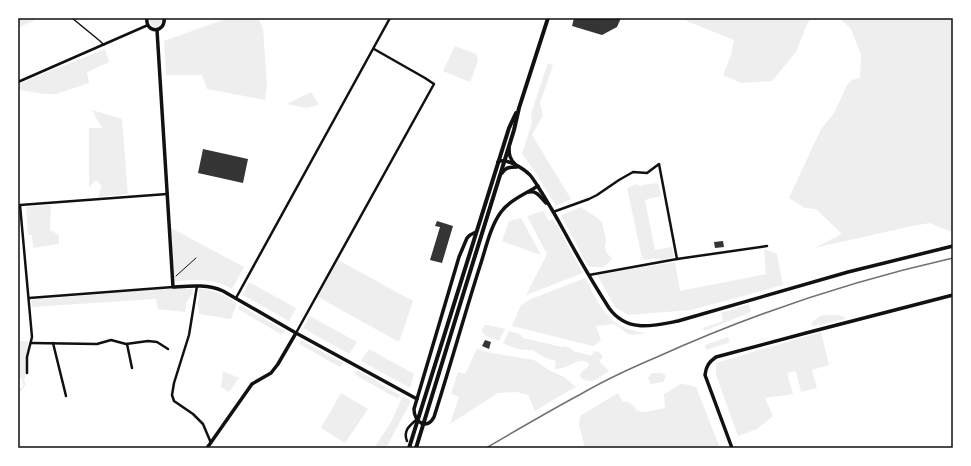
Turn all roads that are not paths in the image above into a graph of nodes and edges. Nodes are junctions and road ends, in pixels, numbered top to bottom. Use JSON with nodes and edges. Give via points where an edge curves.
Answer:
{"nodes":[{"id":1,"x":72,"y":18,"type":"edge"},
{"id":2,"x":147,"y":18,"type":"edge"},
{"id":3,"x":390,"y":18,"type":"edge"},
{"id":4,"x":548,"y":18,"type":"edge"},
{"id":5,"x":166,"y":19,"type":"edge"},
{"id":6,"x":148,"y":25,"type":"junction"},
{"id":7,"x":157,"y":30,"type":"junction"},
{"id":8,"x":104,"y":45,"type":"junction"},
{"id":9,"x":374,"y":49,"type":"junction"},
{"id":10,"x":18,"y":82,"type":"edge"},
{"id":11,"x":519,"y":108,"type":"junction"},
{"id":12,"x":509,"y":147,"type":"junction"},
{"id":13,"x":504,"y":161,"type":"junction"},
{"id":14,"x":498,"y":162,"type":"junction"},
{"id":15,"x":516,"y":165,"type":"junction"},
{"id":16,"x":520,"y":167,"type":"junction"},
{"id":17,"x":500,"y":175,"type":"junction"},
{"id":18,"x":531,"y":176,"type":"junction"},
{"id":19,"x":538,"y":186,"type":"junction"},
{"id":20,"x":529,"y":191,"type":"junction"},
{"id":21,"x":167,"y":194,"type":"junction"},
{"id":22,"x":554,"y":212,"type":"junction"},
{"id":23,"x":476,"y":232,"type":"junction"},
{"id":24,"x":767,"y":246,"type":"dead end"},
{"id":25,"x":953,"y":246,"type":"edge"},
{"id":26,"x":677,"y":259,"type":"junction"},
{"id":27,"x":588,"y":275,"type":"junction"},
{"id":28,"x":197,"y":286,"type":"junction"},
{"id":29,"x":173,"y":287,"type":"junction"},
{"id":30,"x":953,"y":295,"type":"edge"},
{"id":31,"x":29,"y":298,"type":"junction"},
{"id":32,"x":236,"y":298,"type":"junction"},
{"id":33,"x":296,"y":333,"type":"junction"},
{"id":34,"x":31,"y":343,"type":"junction"},
{"id":35,"x":53,"y":343,"type":"junction"},
{"id":36,"x":127,"y":344,"type":"junction"},
{"id":37,"x":168,"y":348,"type":"dead end"},
{"id":38,"x":132,"y":368,"type":"dead end"},
{"id":39,"x":27,"y":373,"type":"dead end"},
{"id":40,"x":66,"y":396,"type":"dead end"},
{"id":41,"x":416,"y":399,"type":"junction"},
{"id":42,"x":416,"y":420,"type":"junction"},
{"id":43,"x":407,"y":441,"type":"dead end"},
{"id":44,"x":211,"y":443,"type":"junction"},
{"id":45,"x":207,"y":448,"type":"edge"},
{"id":46,"x":409,"y":448,"type":"edge"},
{"id":47,"x":416,"y":448,"type":"edge"},
{"id":48,"x":732,"y":448,"type":"edge"}],
"edges":[{"from":1,"to":8,"type":"lane"},
{"from":2,"to":6,"type":"street"},
{"from":3,"to":9,"type":"street"},
{"from":4,"to":11,"type":"main road"},
{"from":5,"to":7,"type":"street","via":[[164,25]]},
{"from":6,"to":7,"type":"street"},
{"from":6,"to":8,"type":"street"},
{"from":7,"to":21,"type":"street"},
{"from":8,"to":10,"type":"street"},
{"from":9,"to":32,"type":"street"},
{"from":9,"to":33,"type":"street","via":[[434,84]]},
{"from":11,"to":12,"type":"main road"},
{"from":11,"to":14,"type":"main road","via":[[508,128]]},
{"from":12,"to":13,"type":"main road"},
{"from":12,"to":15,"type":"street","via":[[511,160]]},
{"from":13,"to":14,"type":"street"},
{"from":13,"to":15,"type":"street"},
{"from":13,"to":17,"type":"main road"},
{"from":14,"to":23,"type":"main road"},
{"from":15,"to":16,"type":"street"},
{"from":16,"to":17,"type":"street","via":[[507,167]]},
{"from":16,"to":18,"type":"street"},
{"from":17,"to":47,"type":"main road"},
{"from":18,"to":19,"type":"street"},
{"from":18,"to":20,"type":"street"},
{"from":19,"to":20,"type":"street"},
{"from":19,"to":22,"type":"street"},
{"from":20,"to":22,"type":"street","via":[[535,192]]},
{"from":20,"to":42,"type":"street","via":[[506,206],[498,216],[472,290],[434,417],[429,424]]},
{"from":21,"to":29,"type":"street"},
{"from":21,"to":31,"type":"street","via":[[20,205]]},
{"from":22,"to":26,"type":"street","via":[[597,195],[633,172],[647,173],[659,164]]},
{"from":22,"to":27,"type":"street"},
{"from":23,"to":41,"type":"street","via":[[467,238],[459,257]]},
{"from":23,"to":46,"type":"main road"},
{"from":24,"to":26,"type":"street"},
{"from":25,"to":27,"type":"street","via":[[848,272],[658,325],[637,326],[620,319],[613,313]]},
{"from":26,"to":27,"type":"street"},
{"from":28,"to":29,"type":"street"},
{"from":28,"to":32,"type":"street","via":[[215,287]]},
{"from":28,"to":44,"type":"street","via":[[189,335],[172,395],[174,401],[203,424]]},
{"from":29,"to":31,"type":"street"},
{"from":30,"to":48,"type":"street","via":[[711,360],[705,370],[706,377]]},
{"from":31,"to":34,"type":"street"},
{"from":32,"to":33,"type":"street"},
{"from":33,"to":41,"type":"street"},
{"from":33,"to":44,"type":"street","via":[[278,364],[271,372],[252,384]]},
{"from":34,"to":35,"type":"street"},
{"from":34,"to":39,"type":"street","via":[[27,357]]},
{"from":35,"to":36,"type":"street","via":[[97,344],[111,340]]},
{"from":35,"to":40,"type":"street"},
{"from":36,"to":37,"type":"street","via":[[152,341]]},
{"from":36,"to":38,"type":"street"},
{"from":41,"to":42,"type":"street"},
{"from":42,"to":43,"type":"street","via":[[406,432]]},
{"from":44,"to":45,"type":"street"}]}
